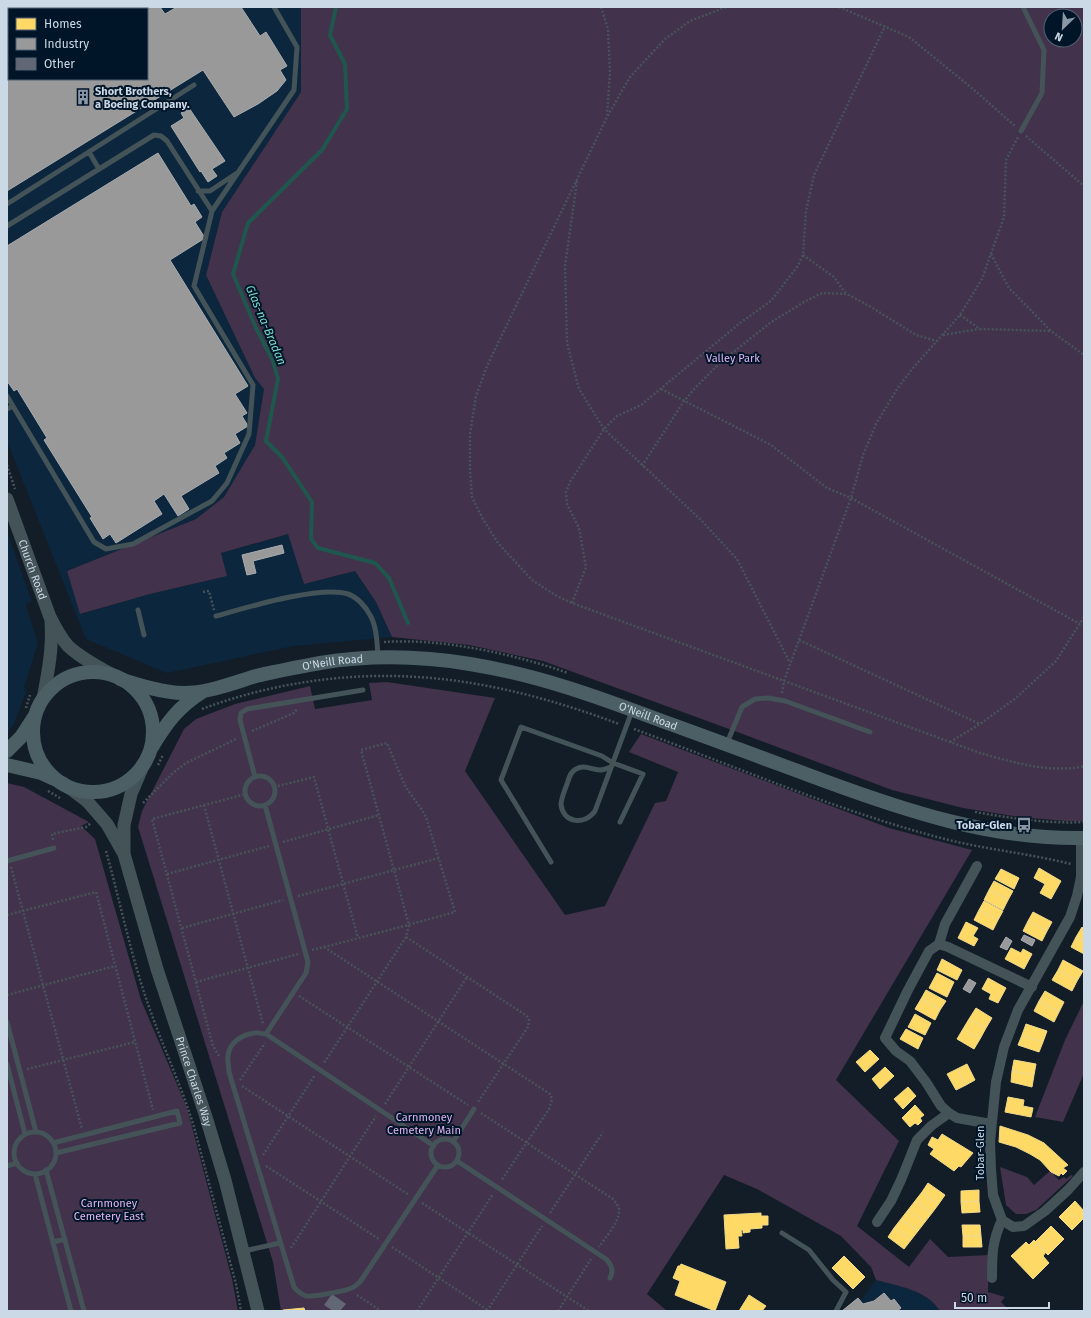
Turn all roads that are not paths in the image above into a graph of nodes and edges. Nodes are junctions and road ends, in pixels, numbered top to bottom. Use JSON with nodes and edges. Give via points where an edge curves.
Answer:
{"nodes":[{"id":1,"x":274,"y":7,"type":"edge"},
{"id":2,"x":1023,"y":7,"type":"edge"},
{"id":3,"x":194,"y":85,"type":"dead end"},
{"id":4,"x":1021,"y":131,"type":"road end"},
{"id":5,"x":89,"y":152,"type":"junction"},
{"id":6,"x":99,"y":169,"type":"junction"},
{"id":7,"x":239,"y":172,"type":"junction"},
{"id":8,"x":198,"y":191,"type":"junction"},
{"id":9,"x":7,"y":204,"type":"edge"},
{"id":10,"x":212,"y":211,"type":"junction"},
{"id":11,"x":7,"y":226,"type":"edge"},
{"id":12,"x":7,"y":396,"type":"edge"},
{"id":13,"x":13,"y":406,"type":"junction"},
{"id":14,"x":7,"y":409,"type":"edge"},
{"id":15,"x":7,"y":498,"type":"edge"},
{"id":16,"x":138,"y":610,"type":"dead end"},
{"id":17,"x":216,"y":616,"type":"road end"},
{"id":18,"x":50,"y":617,"type":"junction"},
{"id":19,"x":144,"y":635,"type":"dead end"},
{"id":20,"x":378,"y":658,"type":"junction"},
{"id":21,"x":116,"y":677,"type":"junction"},
{"id":22,"x":363,"y":690,"type":"dead end"},
{"id":23,"x":204,"y":691,"type":"junction"},
{"id":24,"x":37,"y":695,"type":"junction"},
{"id":25,"x":632,"y":710,"type":"junction"},
{"id":26,"x":30,"y":712,"type":"junction"},
{"id":27,"x":870,"y":732,"type":"dead end"},
{"id":28,"x":727,"y":744,"type":"junction"},
{"id":29,"x":7,"y":751,"type":"edge"},
{"id":30,"x":146,"y":758,"type":"junction"},
{"id":31,"x":7,"y":765,"type":"edge"},
{"id":32,"x":612,"y":765,"type":"junction"},
{"id":33,"x":255,"y":777,"type":"junction"},
{"id":34,"x":62,"y":783,"type":"junction"},
{"id":35,"x":264,"y":805,"type":"junction"},
{"id":36,"x":620,"y":822,"type":"dead end"},
{"id":37,"x":1083,"y":838,"type":"edge"},
{"id":38,"x":54,"y":848,"type":"road end"},
{"id":39,"x":124,"y":854,"type":"junction"},
{"id":40,"x":8,"y":861,"type":"edge"},
{"id":41,"x":551,"y":862,"type":"dead end"},
{"id":42,"x":1082,"y":864,"type":"edge"},
{"id":43,"x":976,"y":866,"type":"dead end"},
{"id":44,"x":939,"y":944,"type":"junction"},
{"id":45,"x":1032,"y":987,"type":"junction"},
{"id":46,"x":7,"y":1022,"type":"edge"},
{"id":47,"x":268,"y":1035,"type":"junction"},
{"id":48,"x":7,"y":1064,"type":"edge"},
{"id":49,"x":474,"y":1109,"type":"road end"},
{"id":50,"x":949,"y":1113,"type":"junction"},
{"id":51,"x":991,"y":1124,"type":"junction"},
{"id":52,"x":36,"y":1132,"type":"junction"},
{"id":53,"x":25,"y":1134,"type":"junction"},
{"id":54,"x":453,"y":1142,"type":"junction"},
{"id":55,"x":53,"y":1143,"type":"junction"},
{"id":56,"x":434,"y":1146,"type":"junction"},
{"id":57,"x":14,"y":1153,"type":"junction"},
{"id":58,"x":56,"y":1153,"type":"junction"},
{"id":59,"x":7,"y":1154,"type":"edge"},
{"id":60,"x":457,"y":1162,"type":"junction"},
{"id":61,"x":17,"y":1164,"type":"junction"},
{"id":62,"x":438,"y":1165,"type":"junction"},
{"id":63,"x":7,"y":1166,"type":"edge"},
{"id":64,"x":46,"y":1170,"type":"junction"},
{"id":65,"x":1084,"y":1172,"type":"edge"},
{"id":66,"x":35,"y":1174,"type":"junction"},
{"id":67,"x":1002,"y":1220,"type":"junction"},
{"id":68,"x":877,"y":1222,"type":"dead end"},
{"id":69,"x":782,"y":1233,"type":"dead end"},
{"id":70,"x":65,"y":1239,"type":"junction"},
{"id":71,"x":53,"y":1242,"type":"junction"},
{"id":72,"x":280,"y":1243,"type":"junction"},
{"id":73,"x":243,"y":1251,"type":"junction"},
{"id":74,"x":610,"y":1278,"type":"dead end"},
{"id":75,"x":992,"y":1278,"type":"dead end"},
{"id":76,"x":71,"y":1311,"type":"edge"},
{"id":77,"x":84,"y":1311,"type":"edge"},
{"id":78,"x":258,"y":1311,"type":"edge"},
{"id":79,"x":836,"y":1311,"type":"edge"}],
"edges":[{"from":1,"to":7,"type":"lane","via":[[298,47],[294,90]]},
{"from":2,"to":4,"type":"lane","via":[[1044,50],[1042,93]]},
{"from":3,"to":5,"type":"lane"},
{"from":5,"to":6,"type":"lane"},
{"from":5,"to":9,"type":"lane"},
{"from":6,"to":8,"type":"lane","via":[[154,135],[161,136]]},
{"from":6,"to":11,"type":"lane"},
{"from":7,"to":8,"type":"lane","via":[[210,191]]},
{"from":7,"to":10,"type":"lane"},
{"from":8,"to":10,"type":"lane"},
{"from":10,"to":13,"type":"lane","via":[[194,286],[253,385],[249,434],[227,483],[212,501],[133,544],[106,549],[94,542]]},
{"from":12,"to":13,"type":"lane"},
{"from":13,"to":14,"type":"lane"},
{"from":15,"to":18,"type":"street","name":"Church Road"},
{"from":16,"to":19,"type":"lane"},
{"from":17,"to":20,"type":"lane","via":[[296,596],[336,592],[349,594],[359,601],[370,615],[376,634]]},
{"from":18,"to":21,"type":"street","name":"Church Road","via":[[68,646]]},
{"from":18,"to":24,"type":"street","name":"Church Road","via":[[51,655]]},
{"from":20,"to":23,"type":"main road","name":"O'Neill Road","via":[[352,659],[295,668]]},
{"from":20,"to":25,"type":"main road","name":"O'Neill Road","via":[[426,659],[502,670],[539,678]]},
{"from":21,"to":23,"type":"main road","name":"O'Neill Road","via":[[143,686],[182,693]]},
{"from":21,"to":24,"type":"main road","name":"O'Neill Road","via":[[100,672],[86,672],[74,675]]},
{"from":21,"to":30,"type":"main road","via":[[136,690],[147,706],[153,732]]},
{"from":22,"to":33,"type":"lane","via":[[246,709],[241,713],[240,720]]},
{"from":23,"to":30,"type":"main road","name":"O'Neill Road","via":[[180,708]]},
{"from":24,"to":26,"type":"main road","name":"O'Neill Road"},
{"from":25,"to":28,"type":"main road","name":"O'Neill Road"},
{"from":25,"to":32,"type":"lane"},
{"from":26,"to":29,"type":"main road","via":[[21,737]]},
{"from":26,"to":34,"type":"main road","via":[[33,739],[42,764]]},
{"from":27,"to":28,"type":"lane","via":[[780,700],[755,698],[742,707]]},
{"from":28,"to":37,"type":"main road","name":"O'Neill Road","via":[[902,808],[951,822],[1019,835]]},
{"from":30,"to":34,"type":"main road","name":"O'Neill Road","via":[[128,780],[103,790],[76,789]]},
{"from":30,"to":39,"type":"street","name":"Prince Charles Way","via":[[129,802],[124,825]]},
{"from":31,"to":34,"type":"main road","via":[[41,773]]},
{"from":32,"to":32,"type":"lane","via":[[591,817],[576,821],[566,815],[561,803],[573,771],[586,766],[601,770]]},
{"from":32,"to":36,"type":"lane","via":[[643,774]]},
{"from":32,"to":41,"type":"lane","via":[[602,756],[521,727],[502,780]]},
{"from":33,"to":35,"type":"lane","via":[[247,783],[246,794],[254,805]]},
{"from":33,"to":35,"type":"lane","via":[[269,779],[274,787],[272,800]]},
{"from":34,"to":39,"type":"street","name":"Prince Charles Way","via":[[87,801],[108,824]]},
{"from":35,"to":47,"type":"lane","via":[[308,967]]},
{"from":37,"to":42,"type":"street","name":"Tobar-Glen"},
{"from":38,"to":40,"type":"lane"},
{"from":39,"to":73,"type":"street","name":"Prince Charles Way","via":[[157,969],[206,1116]]},
{"from":42,"to":45,"type":"street","name":"Tobar-Glen","via":[[1077,896],[1070,917]]},
{"from":43,"to":44,"type":"street","via":[[945,924]]},
{"from":44,"to":45,"type":"street"},
{"from":44,"to":50,"type":"street","via":[[929,951],[885,1038],[896,1052],[910,1061],[941,1106]]},
{"from":45,"to":51,"type":"street","name":"Tobar-Glen","via":[[1018,1010],[1004,1047],[996,1082]]},
{"from":46,"to":52,"type":"lane"},
{"from":47,"to":56,"type":"lane"},
{"from":47,"to":72,"type":"lane","via":[[246,1035],[230,1047],[228,1057],[229,1072]]},
{"from":48,"to":53,"type":"lane"},
{"from":49,"to":54,"type":"lane"},
{"from":50,"to":51,"type":"street","via":[[957,1118]]},
{"from":50,"to":68,"type":"street","via":[[917,1140],[902,1180]]},
{"from":51,"to":67,"type":"street","name":"Tobar-Glen","via":[[993,1195]]},
{"from":52,"to":53,"type":"lane"},
{"from":52,"to":55,"type":"lane","via":[[42,1132]]},
{"from":53,"to":57,"type":"lane","via":[[18,1140]]},
{"from":54,"to":56,"type":"lane","via":[[441,1140]]},
{"from":54,"to":60,"type":"lane","via":[[459,1151]]},
{"from":55,"to":58,"type":"lane"},
{"from":55,"to":58,"type":"lane","via":[[176,1111],[180,1123]]},
{"from":56,"to":62,"type":"lane","via":[[432,1158]]},
{"from":57,"to":59,"type":"lane"},
{"from":57,"to":61,"type":"lane"},
{"from":58,"to":64,"type":"lane","via":[[51,1166]]},
{"from":60,"to":62,"type":"lane","via":[[447,1167]]},
{"from":60,"to":74,"type":"lane","via":[[606,1259],[610,1264]]},
{"from":61,"to":63,"type":"lane"},
{"from":61,"to":66,"type":"lane","via":[[23,1170]]},
{"from":62,"to":72,"type":"lane","via":[[360,1282],[348,1290],[313,1296],[298,1292],[294,1287]]},
{"from":64,"to":66,"type":"lane"},
{"from":64,"to":70,"type":"lane"},
{"from":65,"to":67,"type":"street","via":[[1045,1211],[1024,1226],[1013,1227]]},
{"from":66,"to":71,"type":"lane"},
{"from":67,"to":75,"type":"street","via":[[995,1233]]},
{"from":69,"to":79,"type":"lane","via":[[809,1250],[846,1292]]},
{"from":70,"to":71,"type":"lane"},
{"from":70,"to":77,"type":"lane"},
{"from":71,"to":76,"type":"lane"},
{"from":72,"to":73,"type":"lane"},
{"from":73,"to":78,"type":"street","name":"Prince Charles Way"}]}
